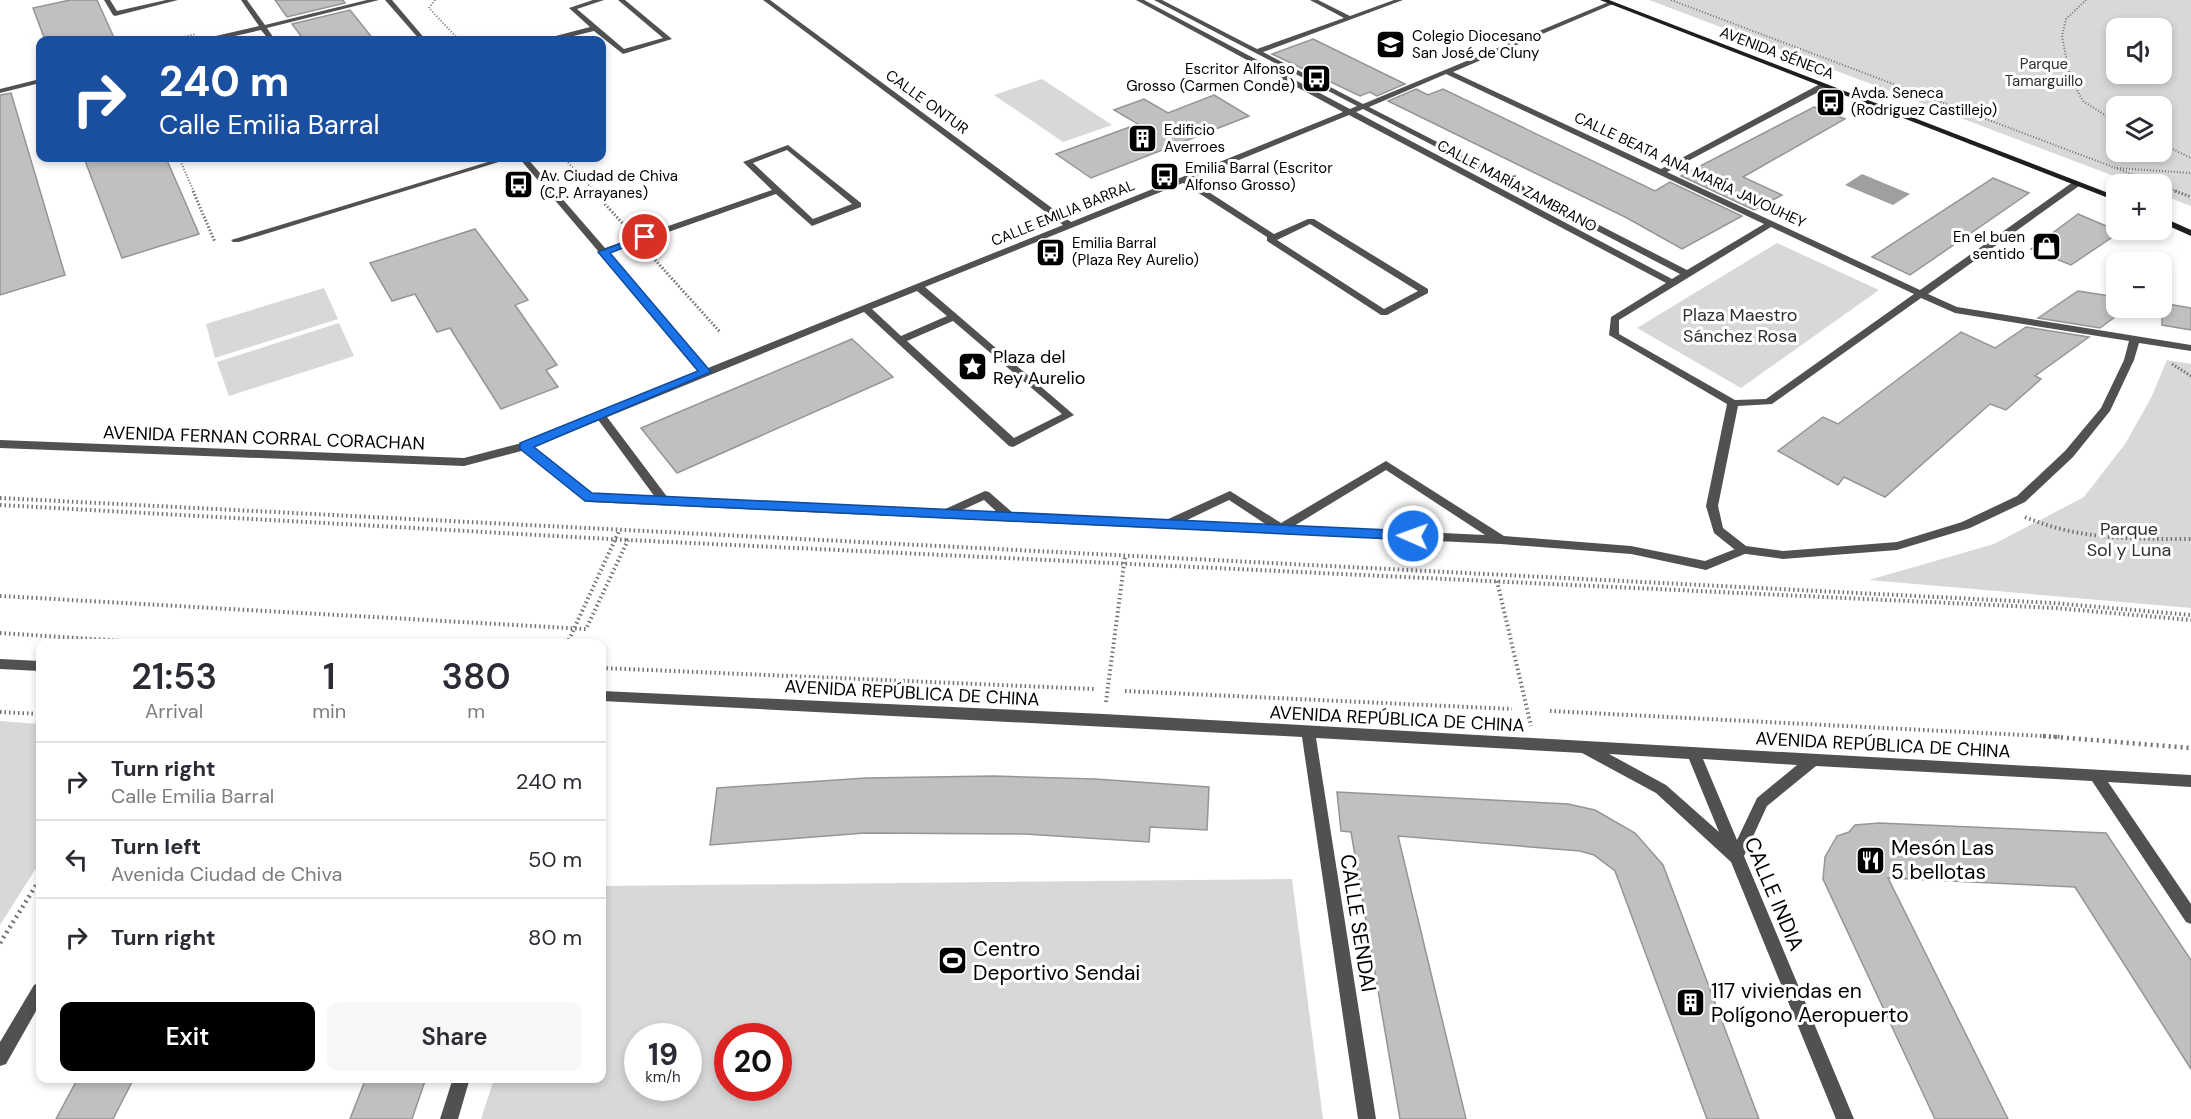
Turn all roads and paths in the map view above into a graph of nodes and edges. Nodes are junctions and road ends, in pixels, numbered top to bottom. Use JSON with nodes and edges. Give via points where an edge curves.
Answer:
{"nodes":[{"id":1,"x":108,"y":0,"type":"edge"},
{"id":2,"x":175,"y":0,"type":"edge"},
{"id":3,"x":243,"y":0,"type":"edge"},
{"id":4,"x":376,"y":0,"type":"edge"},
{"id":5,"x":388,"y":0,"type":"edge"},
{"id":6,"x":435,"y":0,"type":"edge"},
{"id":7,"x":601,"y":0,"type":"edge"},
{"id":8,"x":621,"y":0,"type":"edge"},
{"id":9,"x":766,"y":0,"type":"edge"},
{"id":10,"x":1138,"y":0,"type":"edge"},
{"id":11,"x":1157,"y":0,"type":"edge"},
{"id":12,"x":1314,"y":0,"type":"edge"},
{"id":13,"x":1400,"y":0,"type":"edge"},
{"id":14,"x":1671,"y":0,"type":"edge"},
{"id":15,"x":2086,"y":0,"type":"edge"},
{"id":16,"x":1607,"y":2,"type":"edge"},
{"id":17,"x":1350,"y":18,"type":"junction"},
{"id":18,"x":263,"y":28,"type":"junction"},
{"id":19,"x":596,"y":28,"type":"junction"},
{"id":20,"x":228,"y":36,"type":"edge"},
{"id":21,"x":269,"y":36,"type":"edge"},
{"id":22,"x":420,"y":36,"type":"edge"},
{"id":23,"x":455,"y":36,"type":"edge"},
{"id":24,"x":566,"y":36,"type":"edge"},
{"id":25,"x":605,"y":36,"type":"edge"},
{"id":26,"x":606,"y":37,"type":"edge"},
{"id":27,"x":1256,"y":52,"type":"junction"},
{"id":28,"x":1447,"y":72,"type":"junction"},
{"id":29,"x":36,"y":82,"type":"edge"},
{"id":30,"x":1823,"y":86,"type":"junction"},
{"id":31,"x":0,"y":91,"type":"edge"},
{"id":32,"x":1362,"y":107,"type":"junction"},
{"id":33,"x":1348,"y":113,"type":"junction"},
{"id":34,"x":2106,"y":115,"type":"edge"},
{"id":35,"x":2172,"y":149,"type":"edge"},
{"id":36,"x":2191,"y":158,"type":"edge"},
{"id":37,"x":181,"y":162,"type":"edge"},
{"id":38,"x":495,"y":162,"type":"edge"},
{"id":39,"x":526,"y":162,"type":"edge"},
{"id":40,"x":568,"y":162,"type":"edge"},
{"id":41,"x":2112,"y":167,"type":"junction"},
{"id":42,"x":1661,"y":172,"type":"junction"},
{"id":43,"x":2191,"y":173,"type":"edge"},
{"id":44,"x":2131,"y":174,"type":"edge"},
{"id":45,"x":1184,"y":180,"type":"junction"},
{"id":46,"x":2076,"y":184,"type":"junction"},
{"id":47,"x":2172,"y":190,"type":"edge"},
{"id":48,"x":776,"y":191,"type":"junction"},
{"id":49,"x":2106,"y":196,"type":"edge"},
{"id":50,"x":2191,"y":197,"type":"edge"},
{"id":51,"x":2172,"y":221,"type":"edge"},
{"id":52,"x":1771,"y":223,"type":"junction"},
{"id":53,"x":2172,"y":223,"type":"edge"},
{"id":54,"x":1071,"y":226,"type":"junction"},
{"id":55,"x":626,"y":227,"type":"dead end"},
{"id":56,"x":2191,"y":227,"type":"edge"},
{"id":57,"x":2191,"y":233,"type":"edge"},
{"id":58,"x":1274,"y":238,"type":"junction"},
{"id":59,"x":236,"y":240,"type":"joint"},
{"id":60,"x":643,"y":246,"type":"dead end"},
{"id":61,"x":603,"y":252,"type":"junction"},
{"id":62,"x":1687,"y":274,"type":"junction"},
{"id":63,"x":1672,"y":283,"type":"junction"},
{"id":64,"x":919,"y":287,"type":"junction"},
{"id":65,"x":1922,"y":294,"type":"junction"},
{"id":66,"x":866,"y":309,"type":"junction"},
{"id":67,"x":954,"y":317,"type":"junction"},
{"id":68,"x":720,"y":332,"type":"dead end"},
{"id":69,"x":2135,"y":339,"type":"junction"},
{"id":70,"x":900,"y":340,"type":"junction"},
{"id":71,"x":2191,"y":348,"type":"edge"},
{"id":72,"x":706,"y":372,"type":"junction"},
{"id":73,"x":1733,"y":403,"type":"junction"},
{"id":74,"x":600,"y":415,"type":"junction"},
{"id":75,"x":0,"y":444,"type":"edge"},
{"id":76,"x":525,"y":446,"type":"junction"},
{"id":77,"x":0,"y":498,"type":"edge"},
{"id":78,"x":664,"y":501,"type":"junction"},
{"id":79,"x":0,"y":505,"type":"edge"},
{"id":80,"x":2004,"y":507,"type":"junction"},
{"id":81,"x":944,"y":514,"type":"junction"},
{"id":82,"x":1010,"y":517,"type":"junction"},
{"id":83,"x":1168,"y":524,"type":"junction"},
{"id":84,"x":1281,"y":530,"type":"junction"},
{"id":85,"x":619,"y":531,"type":"junction"},
{"id":86,"x":616,"y":539,"type":"junction"},
{"id":87,"x":2191,"y":539,"type":"edge"},
{"id":88,"x":628,"y":540,"type":"junction"},
{"id":89,"x":1501,"y":540,"type":"junction"},
{"id":90,"x":1743,"y":550,"type":"junction"},
{"id":91,"x":1125,"y":557,"type":"junction"},
{"id":92,"x":1125,"y":565,"type":"junction"},
{"id":93,"x":1496,"y":578,"type":"junction"},
{"id":94,"x":0,"y":596,"type":"edge"},
{"id":95,"x":2191,"y":615,"type":"edge"},
{"id":96,"x":2191,"y":620,"type":"edge"},
{"id":97,"x":574,"y":628,"type":"junction"},
{"id":98,"x":0,"y":633,"type":"edge"},
{"id":99,"x":92,"y":639,"type":"edge"},
{"id":100,"x":569,"y":639,"type":"edge"},
{"id":101,"x":0,"y":664,"type":"edge"},
{"id":102,"x":36,"y":666,"type":"edge"},
{"id":103,"x":606,"y":668,"type":"edge"},
{"id":104,"x":1094,"y":689,"type":"dead end"},
{"id":105,"x":1125,"y":691,"type":"dead end"},
{"id":106,"x":606,"y":696,"type":"edge"},
{"id":107,"x":1512,"y":709,"type":"dead end"},
{"id":108,"x":1550,"y":711,"type":"dead end"},
{"id":109,"x":0,"y":712,"type":"edge"},
{"id":110,"x":36,"y":714,"type":"edge"},
{"id":111,"x":1104,"y":720,"type":"junction"},
{"id":112,"x":1308,"y":732,"type":"junction"},
{"id":113,"x":1535,"y":744,"type":"junction"},
{"id":114,"x":1583,"y":747,"type":"junction"},
{"id":115,"x":2191,"y":748,"type":"edge"},
{"id":116,"x":1693,"y":752,"type":"junction"},
{"id":117,"x":1814,"y":759,"type":"junction"},
{"id":118,"x":2095,"y":775,"type":"junction"},
{"id":119,"x":2191,"y":781,"type":"edge"},
{"id":120,"x":1736,"y":857,"type":"junction"},
{"id":121,"x":36,"y":885,"type":"edge"},
{"id":122,"x":2191,"y":917,"type":"edge"},
{"id":123,"x":0,"y":943,"type":"edge"},
{"id":124,"x":36,"y":997,"type":"edge"},
{"id":125,"x":0,"y":1058,"type":"edge"},
{"id":126,"x":460,"y":1083,"type":"edge"},
{"id":127,"x":449,"y":1119,"type":"edge"},
{"id":128,"x":1367,"y":1119,"type":"edge"},
{"id":129,"x":1845,"y":1119,"type":"edge"}],
"edges":[{"from":1,"to":2,"type":"street","via":[[115,14]]},
{"from":3,"to":18,"type":"street"},
{"from":4,"to":18,"type":"street"},
{"from":5,"to":22,"type":"street"},
{"from":6,"to":23,"type":"path","via":[[429,8]]},
{"from":7,"to":19,"type":"street","via":[[572,8]]},
{"from":8,"to":26,"type":"street","via":[[668,39],[623,52]]},
{"from":9,"to":54,"type":"street","name":"CALLE ONTUR"},
{"from":10,"to":33,"type":"street","name":"CALLE MARÍA ZAMBRANO"},
{"from":11,"to":27,"type":"street","name":"CALLE MARÍA ZAMBRANO"},
{"from":12,"to":17,"type":"street"},
{"from":13,"to":17,"type":"street"},
{"from":14,"to":41,"type":"path"},
{"from":15,"to":34,"type":"path","via":[[2066,19],[2062,36],[2070,77],[2083,100]]},
{"from":16,"to":28,"type":"street","name":"CALLE EMILIA BARRAL"},
{"from":16,"to":30,"type":"street","name":"AVENIDA SÉNECA"},
{"from":17,"to":27,"type":"street"},
{"from":18,"to":20,"type":"street"},
{"from":18,"to":21,"type":"street"},
{"from":19,"to":24,"type":"street"},
{"from":19,"to":25,"type":"street"},
{"from":27,"to":32,"type":"street","name":"CALLE MARÍA ZAMBRANO"},
{"from":28,"to":32,"type":"street","name":"CALLE EMILIA BARRAL"},
{"from":28,"to":42,"type":"street","name":"CALLE BEATA ANA MARÍA JAVOUHEY"},
{"from":29,"to":31,"type":"street"},
{"from":30,"to":42,"type":"street"},
{"from":30,"to":46,"type":"street","name":"AVENIDA SÉNECA"},
{"from":32,"to":33,"type":"street","name":"CALLE EMILIA BARRAL"},
{"from":32,"to":62,"type":"street","name":"CALLE MARÍA ZAMBRANO"},
{"from":33,"to":45,"type":"street","name":"CALLE EMILIA BARRAL"},
{"from":33,"to":63,"type":"street","name":"CALLE MARÍA ZAMBRANO"},
{"from":35,"to":36,"type":"path"},
{"from":37,"to":59,"type":"path","via":[[216,245]]},
{"from":38,"to":59,"type":"street"},
{"from":39,"to":61,"type":"street"},
{"from":40,"to":55,"type":"path"},
{"from":41,"to":43,"type":"path"},
{"from":41,"to":44,"type":"path"},
{"from":42,"to":52,"type":"street","name":"CALLE BEATA ANA MARÍA JAVOUHEY"},
{"from":45,"to":54,"type":"street","name":"CALLE EMILIA BARRAL"},
{"from":45,"to":58,"type":"street"},
{"from":46,"to":49,"type":"street","name":"AVENIDA SÉNECA"},
{"from":46,"to":65,"type":"street"},
{"from":47,"to":50,"type":"path"},
{"from":48,"to":48,"type":"street","via":[[812,223],[858,205],[788,147],[747,162]]},
{"from":48,"to":61,"type":"street"},
{"from":51,"to":56,"type":"street"},
{"from":52,"to":62,"type":"street"},
{"from":52,"to":65,"type":"street","name":"CALLE BEATA ANA MARÍA JAVOUHEY"},
{"from":53,"to":57,"type":"street"},
{"from":54,"to":64,"type":"street","name":"CALLE EMILIA BARRAL"},
{"from":58,"to":58,"type":"street","via":[[1270,239],[1384,313],[1425,291],[1311,221]]},
{"from":60,"to":68,"type":"path"},
{"from":61,"to":72,"type":"street"},
{"from":62,"to":63,"type":"street"},
{"from":63,"to":73,"type":"street","via":[[1614,319],[1614,335]]},
{"from":64,"to":66,"type":"street","name":"CALLE EMILIA BARRAL"},
{"from":64,"to":67,"type":"street"},
{"from":65,"to":69,"type":"street","name":"CALLE BEATA ANA MARÍA JAVOUHEY","via":[[1955,310]]},
{"from":65,"to":73,"type":"street","via":[[1768,402]]},
{"from":66,"to":70,"type":"street"},
{"from":66,"to":72,"type":"street","name":"CALLE EMILIA BARRAL"},
{"from":67,"to":70,"type":"street"},
{"from":67,"to":70,"type":"street","via":[[1069,415],[1013,443]]},
{"from":69,"to":71,"type":"street","name":"CALLE BEATA ANA MARÍA JAVOUHEY"},
{"from":69,"to":80,"type":"street","via":[[2106,409],[2069,453],[2021,499]]},
{"from":72,"to":74,"type":"street","name":"CALLE EMILIA BARRAL"},
{"from":73,"to":90,"type":"street","via":[[1712,506],[1718,530]]},
{"from":74,"to":76,"type":"street","name":"CALLE EMILIA BARRAL"},
{"from":74,"to":78,"type":"street"},
{"from":75,"to":76,"type":"street","name":"AVENIDA FERNAN CORRAL CORACHAN","via":[[464,462]]},
{"from":76,"to":78,"type":"street","via":[[589,498]]},
{"from":77,"to":85,"type":"path"},
{"from":78,"to":81,"type":"street"},
{"from":79,"to":86,"type":"path"},
{"from":80,"to":87,"type":"path","via":[[2049,530],[2083,538]]},
{"from":80,"to":90,"type":"street","via":[[1966,525],[1897,546],[1783,555]]},
{"from":81,"to":82,"type":"street"},
{"from":81,"to":82,"type":"street","via":[[985,495]]},
{"from":82,"to":83,"type":"street"},
{"from":83,"to":84,"type":"street"},
{"from":83,"to":84,"type":"street","via":[[1230,495]]},
{"from":84,"to":89,"type":"street"},
{"from":84,"to":89,"type":"street","via":[[1386,465]]},
{"from":85,"to":86,"type":"path"},
{"from":85,"to":91,"type":"path"},
{"from":86,"to":88,"type":"path"},
{"from":86,"to":97,"type":"path"},
{"from":88,"to":92,"type":"path"},
{"from":88,"to":97,"type":"path","via":[[586,629]]},
{"from":89,"to":90,"type":"street","via":[[1631,550],[1706,566]]},
{"from":91,"to":92,"type":"path"},
{"from":91,"to":93,"type":"path"},
{"from":92,"to":93,"type":"path"},
{"from":92,"to":111,"type":"path"},
{"from":93,"to":95,"type":"path","via":[[2053,603]]},
{"from":93,"to":96,"type":"path","via":[[2055,608]]},
{"from":93,"to":113,"type":"path"},
{"from":94,"to":97,"type":"path"},
{"from":97,"to":100,"type":"path"},
{"from":98,"to":99,"type":"path"},
{"from":101,"to":102,"type":"street"},
{"from":103,"to":104,"type":"path"},
{"from":105,"to":107,"type":"path"},
{"from":106,"to":111,"type":"street","name":"AVENIDA REPÚBLICA DE CHINA"},
{"from":108,"to":115,"type":"path","via":[[2046,736]]},
{"from":109,"to":110,"type":"path"},
{"from":111,"to":112,"type":"street","name":"AVENIDA REPÚBLICA DE CHINA"},
{"from":112,"to":113,"type":"street","name":"AVENIDA REPÚBLICA DE CHINA"},
{"from":112,"to":128,"type":"street","name":"CALLE SENDAI"},
{"from":113,"to":114,"type":"street","name":"AVENIDA REPÚBLICA DE CHINA"},
{"from":114,"to":116,"type":"street","name":"AVENIDA REPÚBLICA DE CHINA"},
{"from":114,"to":120,"type":"street","via":[[1661,789]]},
{"from":116,"to":117,"type":"street","name":"AVENIDA REPÚBLICA DE CHINA"},
{"from":116,"to":120,"type":"street","name":"CALLE INDIA"},
{"from":117,"to":118,"type":"street","name":"AVENIDA REPÚBLICA DE CHINA"},
{"from":117,"to":120,"type":"street","via":[[1762,802]]},
{"from":118,"to":119,"type":"street","name":"AVENIDA REPÚBLICA DE CHINA"},
{"from":118,"to":122,"type":"street"},
{"from":120,"to":129,"type":"street","name":"CALLE INDIA"},
{"from":121,"to":123,"type":"path"},
{"from":124,"to":125,"type":"street"},
{"from":126,"to":127,"type":"street"}]}
